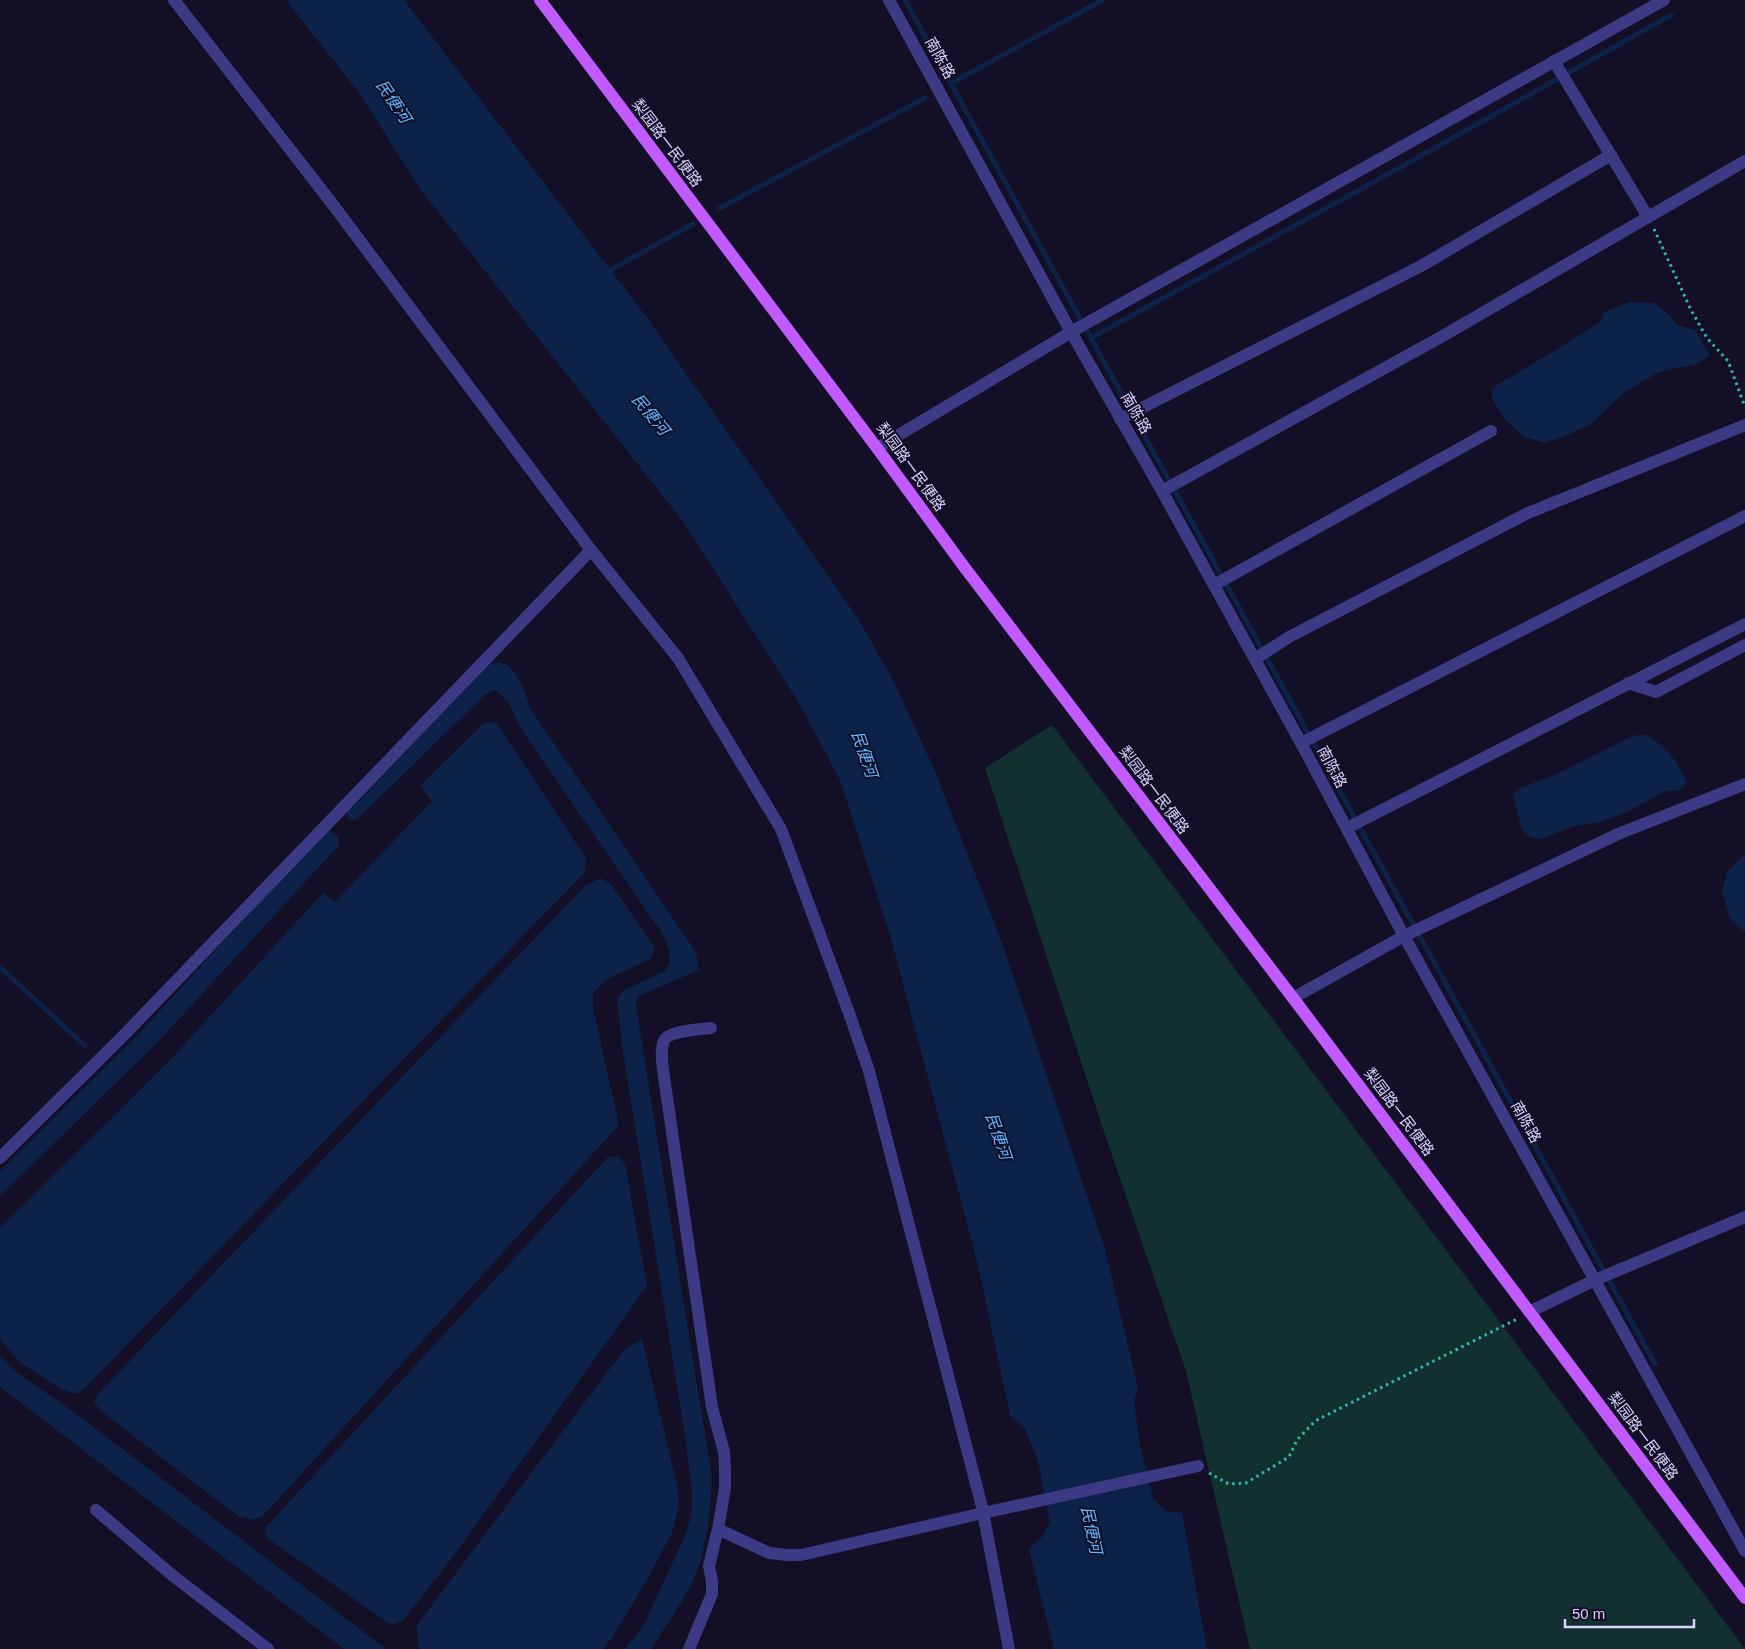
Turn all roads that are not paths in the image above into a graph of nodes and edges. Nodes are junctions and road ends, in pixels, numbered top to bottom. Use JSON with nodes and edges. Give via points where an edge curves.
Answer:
{"nodes":[{"id":1,"x":174,"y":0,"type":"edge"},
{"id":2,"x":540,"y":0,"type":"edge"},
{"id":3,"x":889,"y":0,"type":"edge"},
{"id":4,"x":1664,"y":0,"type":"edge"},
{"id":5,"x":1557,"y":66,"type":"junction"},
{"id":6,"x":1611,"y":155,"type":"junction"},
{"id":7,"x":1745,"y":161,"type":"edge"},
{"id":8,"x":1648,"y":217,"type":"junction"},
{"id":9,"x":1074,"y":330,"type":"junction"},
{"id":10,"x":1123,"y":417,"type":"junction"},
{"id":11,"x":1745,"y":425,"type":"edge"},
{"id":12,"x":1490,"y":431,"type":"dead end"},
{"id":13,"x":877,"y":448,"type":"junction"},
{"id":14,"x":1164,"y":490,"type":"junction"},
{"id":15,"x":1745,"y":516,"type":"edge"},
{"id":16,"x":591,"y":550,"type":"junction"},
{"id":17,"x":1216,"y":584,"type":"junction"},
{"id":18,"x":1745,"y":624,"type":"edge"},
{"id":19,"x":1745,"y":645,"type":"edge"},
{"id":20,"x":1257,"y":658,"type":"junction"},
{"id":21,"x":1628,"y":683,"type":"junction"},
{"id":22,"x":1303,"y":742,"type":"junction"},
{"id":23,"x":1745,"y":784,"type":"edge"},
{"id":24,"x":1349,"y":827,"type":"junction"},
{"id":25,"x":1407,"y":935,"type":"junction"},
{"id":26,"x":1292,"y":998,"type":"junction"},
{"id":27,"x":711,"y":1028,"type":"dead end"},
{"id":28,"x":0,"y":1158,"type":"edge"},
{"id":29,"x":1745,"y":1217,"type":"edge"},
{"id":30,"x":1598,"y":1279,"type":"junction"},
{"id":31,"x":1530,"y":1312,"type":"junction"},
{"id":32,"x":1198,"y":1466,"type":"road end"},
{"id":33,"x":96,"y":1510,"type":"dead end"},
{"id":34,"x":983,"y":1513,"type":"junction"},
{"id":35,"x":718,"y":1529,"type":"junction"},
{"id":36,"x":1745,"y":1550,"type":"edge"},
{"id":37,"x":1745,"y":1598,"type":"edge"},
{"id":38,"x":268,"y":1649,"type":"edge"},
{"id":39,"x":689,"y":1649,"type":"edge"},
{"id":40,"x":1010,"y":1649,"type":"edge"}],
"edges":[{"from":1,"to":16,"type":"street","via":[[334,206]]},
{"from":2,"to":13,"type":"main road","name":"梨园路一民便路"},
{"from":3,"to":9,"type":"street","name":"南陈路"},
{"from":4,"to":5,"type":"street"},
{"from":5,"to":6,"type":"street"},
{"from":5,"to":9,"type":"street"},
{"from":6,"to":8,"type":"street"},
{"from":6,"to":10,"type":"street","via":[[1421,266]]},
{"from":7,"to":8,"type":"street"},
{"from":8,"to":14,"type":"street","via":[[1441,337]]},
{"from":9,"to":10,"type":"street","name":"南陈路"},
{"from":9,"to":13,"type":"street"},
{"from":10,"to":14,"type":"street","name":"南陈路"},
{"from":11,"to":20,"type":"street","via":[[1528,513],[1289,637]]},
{"from":12,"to":17,"type":"street"},
{"from":13,"to":26,"type":"main road","name":"梨园路一民便路"},
{"from":14,"to":17,"type":"street","name":"南陈路"},
{"from":15,"to":22,"type":"street"},
{"from":16,"to":28,"type":"street","via":[[124,1035]]},
{"from":16,"to":34,"type":"street","via":[[678,658],[781,829],[869,1071]]},
{"from":17,"to":20,"type":"street","name":"南陈路"},
{"from":18,"to":21,"type":"street"},
{"from":19,"to":21,"type":"street","via":[[1656,692]]},
{"from":20,"to":22,"type":"street","name":"南陈路"},
{"from":21,"to":24,"type":"street"},
{"from":22,"to":24,"type":"street","name":"南陈路"},
{"from":23,"to":25,"type":"street","via":[[1618,834]]},
{"from":24,"to":25,"type":"street","name":"南陈路"},
{"from":25,"to":26,"type":"street"},
{"from":25,"to":30,"type":"street","name":"南陈路"},
{"from":26,"to":31,"type":"main road","name":"梨园路一民便路"},
{"from":27,"to":35,"type":"street","via":[[672,1034],[666,1038],[662,1054],[712,1407],[724,1452],[725,1488]]},
{"from":29,"to":30,"type":"street"},
{"from":30,"to":31,"type":"street"},
{"from":30,"to":36,"type":"street","name":"南陈路"},
{"from":31,"to":37,"type":"main road","name":"梨园路一民便路"},
{"from":32,"to":34,"type":"street"},
{"from":33,"to":38,"type":"street","via":[[172,1575]]},
{"from":34,"to":35,"type":"street","via":[[801,1555],[769,1552]]},
{"from":34,"to":40,"type":"street"},
{"from":35,"to":39,"type":"street","via":[[708,1566],[712,1594]]}]}
